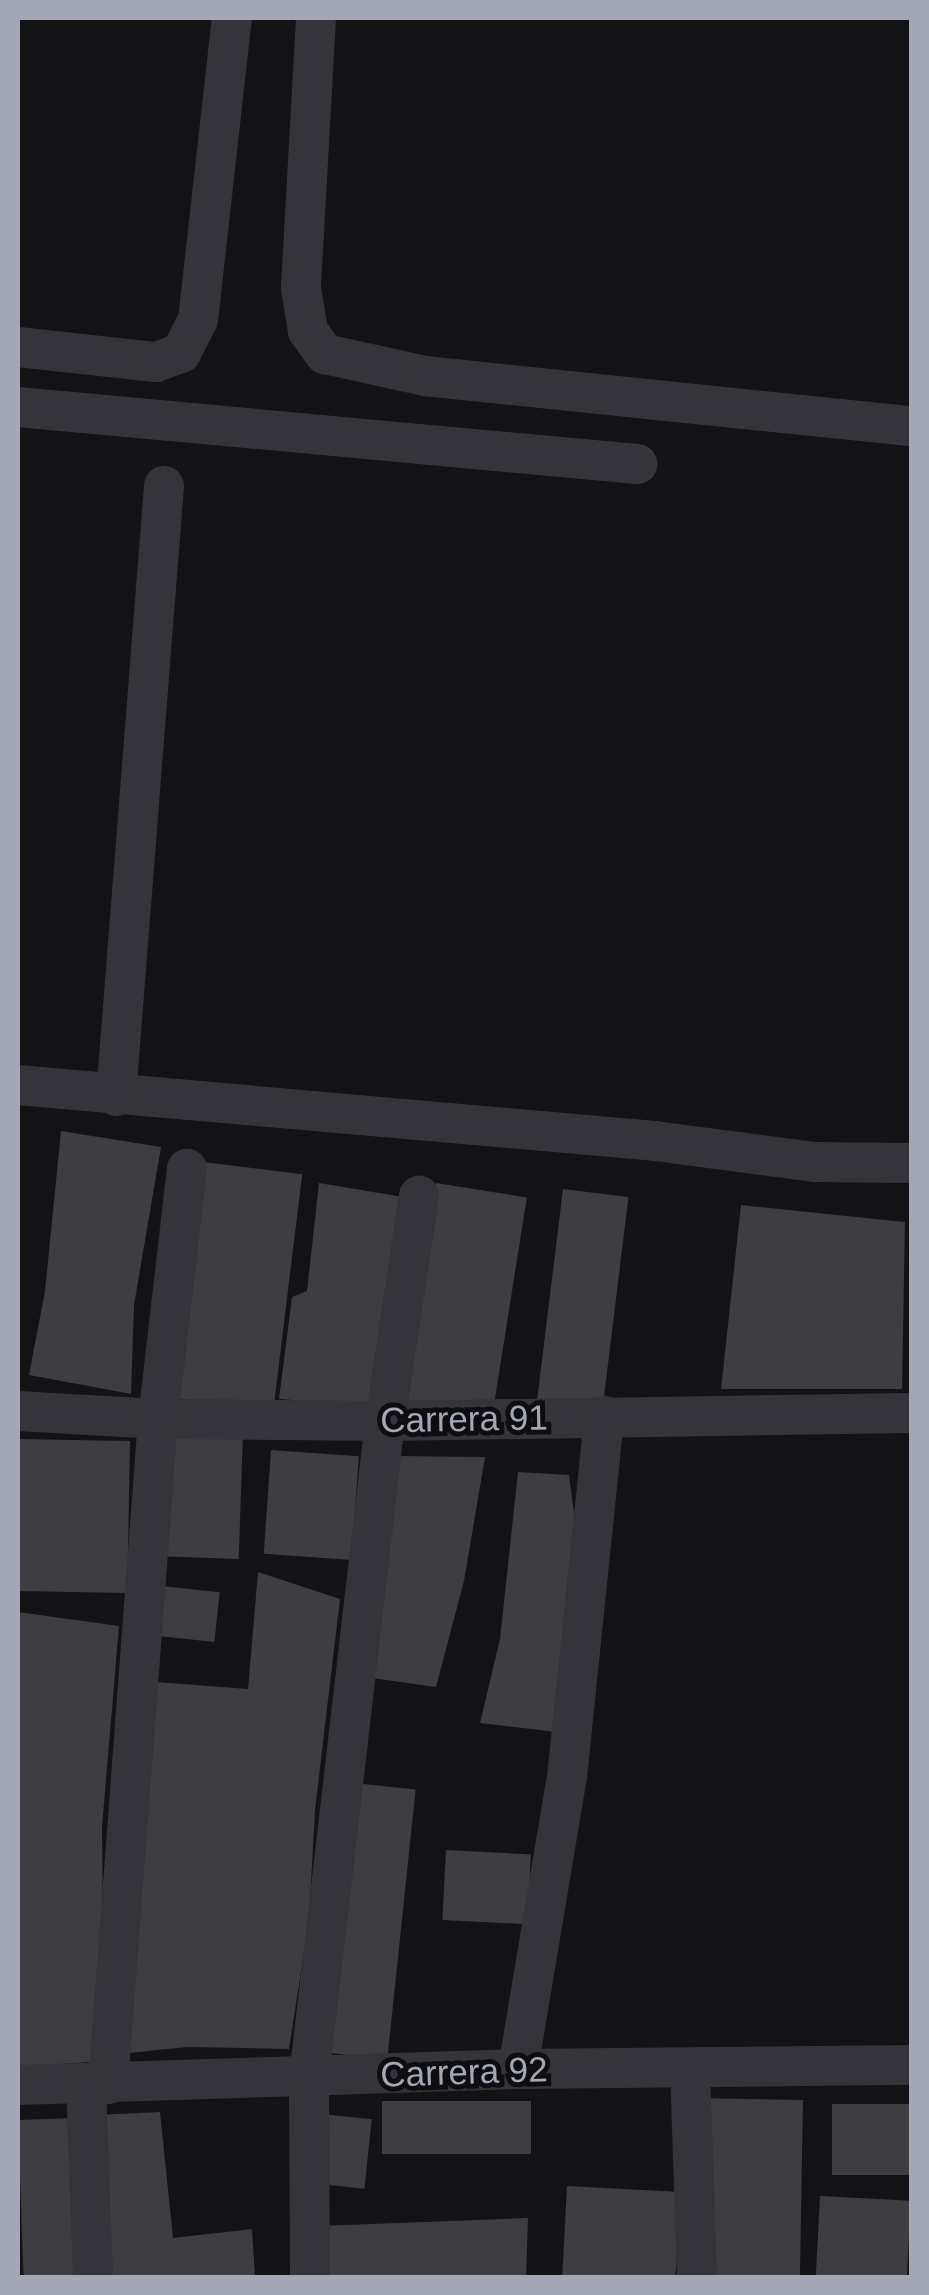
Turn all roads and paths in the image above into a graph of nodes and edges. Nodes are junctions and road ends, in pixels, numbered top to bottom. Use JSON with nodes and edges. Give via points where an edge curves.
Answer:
{"nodes":[{"id":1,"x":232,"y":18,"type":"edge"},
{"id":2,"x":316,"y":18,"type":"edge"},
{"id":3,"x":18,"y":347,"type":"edge"},
{"id":4,"x":18,"y":408,"type":"edge"},
{"id":5,"x":912,"y":426,"type":"edge"},
{"id":6,"x":637,"y":464,"type":"dead end"},
{"id":7,"x":164,"y":486,"type":"dead end"},
{"id":8,"x":18,"y":1085,"type":"edge"},
{"id":9,"x":116,"y":1096,"type":"junction"},
{"id":10,"x":912,"y":1163,"type":"edge"},
{"id":11,"x":187,"y":1169,"type":"dead end"},
{"id":12,"x":419,"y":1196,"type":"dead end"},
{"id":13,"x":18,"y":1411,"type":"edge"},
{"id":14,"x":912,"y":1413,"type":"edge"},
{"id":15,"x":604,"y":1416,"type":"junction"},
{"id":16,"x":158,"y":1419,"type":"junction"},
{"id":17,"x":385,"y":1421,"type":"junction"},
{"id":18,"x":912,"y":2065,"type":"edge"},
{"id":19,"x":690,"y":2068,"type":"junction"},
{"id":20,"x":518,"y":2069,"type":"junction"},
{"id":21,"x":309,"y":2078,"type":"junction"},
{"id":22,"x":97,"y":2084,"type":"junction"},
{"id":23,"x":18,"y":2085,"type":"edge"},
{"id":24,"x":93,"y":2278,"type":"edge"},
{"id":25,"x":310,"y":2278,"type":"edge"},
{"id":26,"x":698,"y":2278,"type":"edge"}],
"edges":[{"from":1,"to":3,"type":"street","via":[[198,320],[180,354],[156,362]]},
{"from":2,"to":5,"type":"street","via":[[301,288],[308,332],[325,354],[425,376]]},
{"from":4,"to":6,"type":"street"},
{"from":7,"to":9,"type":"street"},
{"from":8,"to":9,"type":"street"},
{"from":9,"to":10,"type":"street","via":[[655,1141],[815,1162]]},
{"from":11,"to":16,"type":"street"},
{"from":12,"to":17,"type":"street"},
{"from":13,"to":16,"type":"street","name":"Carrera 91"},
{"from":14,"to":15,"type":"street","name":"Carrera 91"},
{"from":15,"to":17,"type":"street","name":"Carrera 91"},
{"from":15,"to":20,"type":"street","via":[[567,1777]]},
{"from":16,"to":17,"type":"street","name":"Carrera 91"},
{"from":16,"to":22,"type":"street"},
{"from":17,"to":21,"type":"street"},
{"from":18,"to":19,"type":"street","name":"Carrera 92"},
{"from":19,"to":20,"type":"street","name":"Carrera 92"},
{"from":19,"to":26,"type":"street"},
{"from":20,"to":21,"type":"street","name":"Carrera 92"},
{"from":21,"to":22,"type":"street","name":"Carrera 92"},
{"from":21,"to":25,"type":"street"},
{"from":22,"to":23,"type":"street","name":"Carrera 92"},
{"from":22,"to":24,"type":"street"}]}
